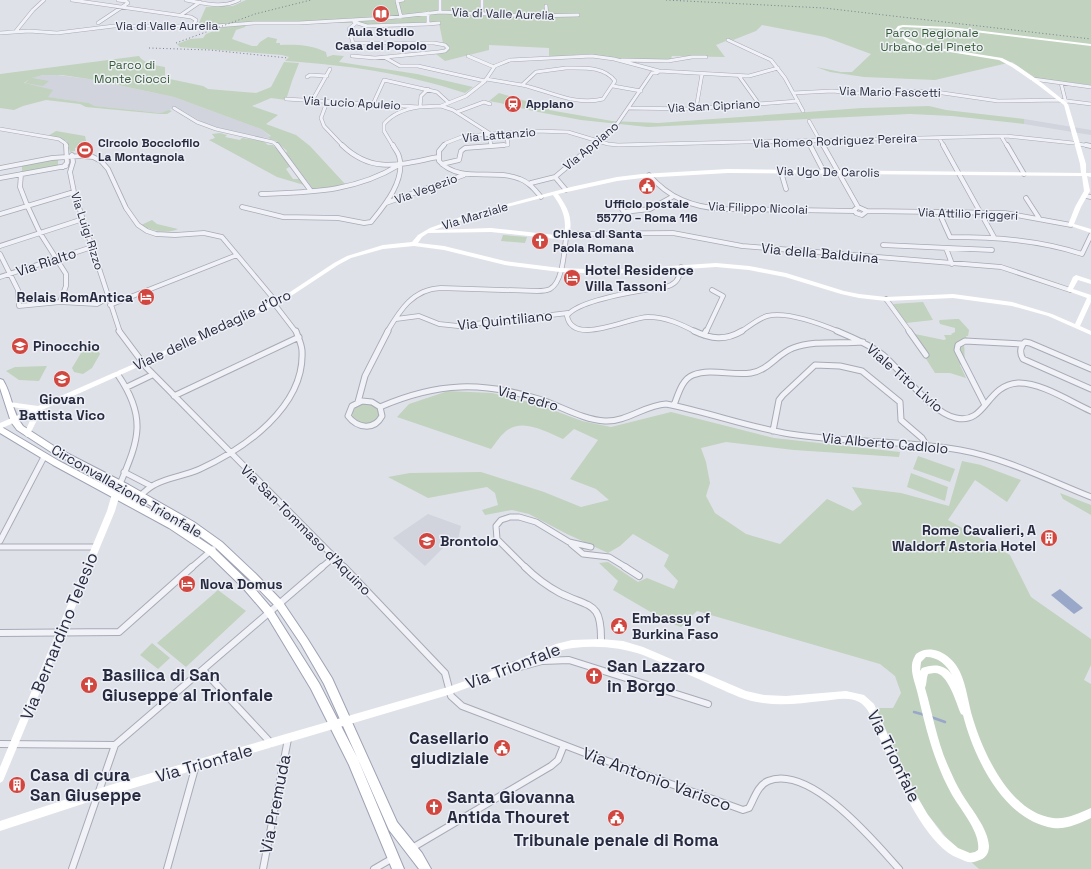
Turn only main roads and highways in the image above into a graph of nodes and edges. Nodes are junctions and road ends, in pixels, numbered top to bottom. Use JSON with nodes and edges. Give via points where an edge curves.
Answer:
{"nodes":[{"id":1,"x":1,"y":387,"type":"edge"},
{"id":2,"x":0,"y":427,"type":"edge"},
{"id":3,"x":398,"y":869,"type":"edge"},
{"id":4,"x":425,"y":869,"type":"edge"}],
"edges":[{"from":1,"to":4,"type":"main road","name":"Circonvallazione Trionfale","via":[[18,427],[191,525],[219,545],[279,604],[314,656],[347,721],[388,816],[398,834],[422,861]]},
{"from":2,"to":3,"type":"main road","name":"Circonvallazione Trionfale","via":[[44,457],[172,525],[211,552],[246,585],[270,612],[302,662],[353,761]]}]}
